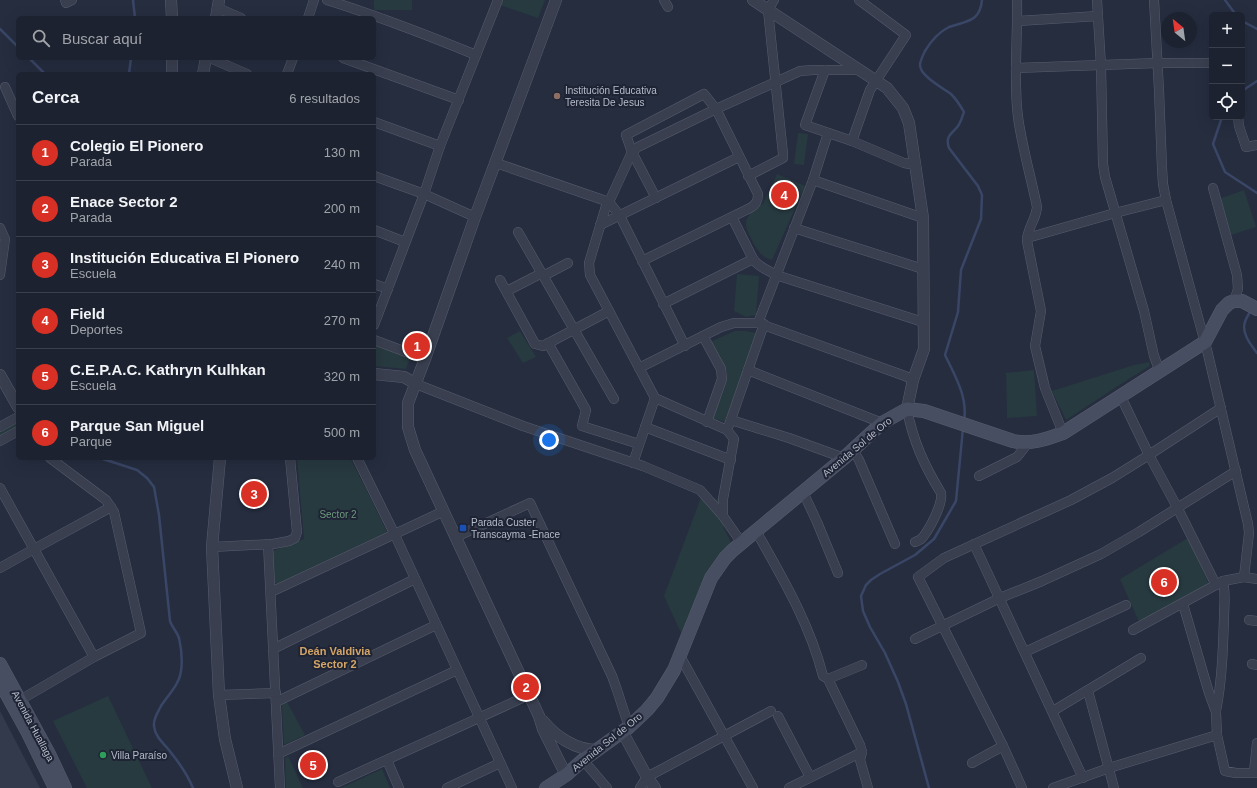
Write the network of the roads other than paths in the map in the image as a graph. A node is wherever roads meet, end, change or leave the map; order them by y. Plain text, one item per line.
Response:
1 (65, 0) edge
2 (72, 0) edge
3 (170, 0) edge
4 (314, 0) edge
5 (327, 0) edge
6 (498, 0) edge
7 (556, 0) edge
8 (753, 0) edge
9 (774, 0) edge
10 (1017, 0) edge
11 (1097, 0) edge
12 (1154, 0) edge
13 (864, 2) edge
14 (218, 9) edge
15 (768, 10) junction
16 (172, 16) edge
17 (236, 16) edge
18 (309, 16) edge
19 (1098, 16) junction
20 (1018, 20) junction
21 (476, 55) junction
22 (172, 60) edge
23 (206, 60) edge
24 (215, 60) edge
25 (292, 60) edge
26 (349, 60) edge
27 (1158, 63) junction
28 (1209, 63) edge
29 (1101, 66) junction
30 (1016, 68) junction
31 (825, 70) junction
32 (859, 70) junction
33 (172, 72) edge
34 (203, 72) edge
35 (242, 72) edge
36 (288, 72) edge
37 (876, 81) junction
38 (776, 82) junction
39 (2, 84) edge
40 (16, 99) edge
41 (459, 100) junction
42 (716, 109) junction
43 (16, 112) edge
44 (1238, 120) edge
45 (376, 123) edge
46 (828, 133) junction
47 (852, 141) junction
48 (1257, 145) edge
49 (440, 146) junction
50 (632, 152) junction
51 (738, 157) junction
52 (496, 163) junction
53 (916, 165) junction
54 (748, 176) junction
55 (376, 177) edge
56 (813, 180) junction
57 (1212, 188) dead end
58 (424, 194) junction
59 (656, 198) junction
60 (1166, 200) junction
61 (609, 202) junction
62 (1115, 213) junction
63 (620, 216) junction
64 (475, 217) junction
65 (732, 217) junction
66 (923, 218) junction
67 (600, 225) junction
68 (0, 228) edge
69 (794, 228) junction
70 (376, 231) edge
71 (518, 232) dead end
72 (1027, 238) junction
73 (405, 242) junction
74 (753, 259) junction
75 (642, 261) junction
76 (568, 263) dead end
77 (923, 269) junction
78 (543, 273) junction
79 (0, 275) edge
80 (776, 275) junction
81 (500, 280) dead end
82 (376, 285) edge
83 (388, 289) junction
84 (507, 291) junction
85 (1238, 301) junction
86 (663, 304) junction
87 (1257, 309) edge
88 (609, 311) junction
89 (376, 320) edge
90 (923, 322) junction
91 (761, 324) junction
92 (574, 330) junction
93 (703, 336) junction
94 (376, 341) edge
95 (1205, 342) junction
96 (548, 343) junction
97 (685, 346) junction
98 (425, 359) junction
99 (639, 368) junction
100 (748, 370) junction
101 (1160, 372) junction
102 (376, 374) edge
103 (0, 375) edge
104 (913, 380) junction
105 (416, 384) junction
106 (1121, 397) junction
107 (655, 398) junction
108 (614, 400) dead end
109 (16, 403) edge
110 (1221, 408) junction
111 (907, 409) junction
112 (16, 418) edge
113 (731, 420) junction
114 (707, 422) junction
115 (882, 423) junction
116 (0, 427) edge
117 (644, 428) junction
118 (727, 430) junction
119 (16, 432) edge
120 (1063, 433) junction
121 (0, 441) edge
122 (1028, 443) junction
123 (639, 444) junction
124 (848, 454) junction
125 (1149, 455) junction
126 (53, 460) edge
127 (220, 460) edge
128 (290, 460) edge
129 (358, 460) edge
130 (731, 460) junction
131 (633, 463) junction
132 (1236, 471) junction
133 (979, 476) dead end
134 (0, 488) edge
135 (803, 492) junction
136 (1177, 507) junction
137 (111, 508) junction
138 (444, 511) junction
139 (723, 516) junction
140 (756, 531) junction
141 (394, 533) junction
142 (1253, 533) edge
143 (456, 537) junction
144 (742, 542) junction
145 (915, 542) dead end
146 (268, 544) junction
147 (895, 544) dead end
148 (974, 544) junction
149 (212, 547) junction
150 (34, 549) junction
151 (0, 568) edge
152 (838, 573) dead end
153 (1244, 577) junction
154 (415, 579) junction
155 (1257, 579) edge
156 (1220, 583) junction
157 (271, 592) junction
158 (1000, 598) junction
159 (1183, 604) junction
160 (1126, 605) dead end
161 (436, 625) junction
162 (942, 626) junction
163 (1133, 630) dead end
164 (915, 639) dead end
165 (273, 648) junction
166 (1025, 652) junction
167 (680, 656) junction
168 (94, 657) junction
169 (1141, 658) dead end
170 (0, 664) edge
171 (862, 665) dead end
172 (457, 670) junction
173 (828, 679) junction
174 (0, 682) edge
175 (1088, 691) junction
176 (276, 693) junction
177 (219, 695) junction
178 (529, 695) junction
179 (16, 702) junction
180 (276, 702) junction
181 (1053, 711) junction
182 (1216, 712) junction
183 (539, 716) junction
184 (479, 717) junction
185 (626, 729) junction
186 (724, 735) junction
187 (1217, 735) junction
188 (1257, 743) edge
189 (1004, 746) junction
190 (597, 750) junction
191 (862, 752) junction
192 (278, 754) junction
193 (387, 760) junction
194 (584, 760) junction
195 (500, 763) junction
196 (972, 763) dead end
197 (1109, 768) junction
198 (1255, 773) edge
199 (566, 775) junction
200 (647, 777) junction
201 (810, 777) junction
202 (1083, 778) junction
203 (338, 782) dead end
204 (55, 788) edge
205 (65, 788) edge
206 (237, 788) edge
207 (280, 788) edge
208 (399, 788) edge
209 (448, 788) edge
210 (512, 788) edge
211 (546, 788) edge
212 (607, 788) edge
213 (640, 788) edge
214 (655, 788) edge
215 (753, 788) edge
216 (789, 788) edge
217 (868, 788) edge
218 (1022, 788) edge
219 (1053, 788) edge
220 (1114, 788) edge

1 - 2 street
3 - 16 street
4 - 18 street
5 - 21 street
6 - 21 street
7 - 52 street
8 - 15 street
9 - 15 street
10 - 20 street
11 - 19 street
12 - 27 street
13 - 37 street
14 - 17 street
15 - 32 street
15 - 38 street
19 - 20 street
19 - 29 street
20 - 30 street
21 - 41 street
22 - 33 street
23 - 34 street
24 - 35 street
25 - 36 street
26 - 41 street
27 - 28 street
27 - 29 street
27 - 60 street
29 - 30 street
29 - 62 street
30 - 72 street
31 - 32 street
31 - 38 street
31 - 46 street
32 - 37 street
37 - 47 street
37 - 53 street
38 - 42 street
38 - 54 street
39 - 40 street
39 - 43 street
41 - 49 street
42 - 50 street
42 - 50 street
42 - 51 street
44 - 48 street
45 - 49 street
46 - 47 street
46 - 56 street
47 - 53 street
49 - 58 street
50 - 59 street
50 - 61 street
51 - 54 street
51 - 59 street
52 - 61 street
52 - 64 street
53 - 66 street
54 - 65 street
55 - 58 street
56 - 66 street
56 - 69 street
57 - 85 street
58 - 64 street
58 - 73 street
59 - 63 street
60 - 62 street
60 - 95 street
61 - 63 street
61 - 67 street
62 - 72 street
62 - 101 street
63 - 67 street
63 - 75 street
64 - 98 street
65 - 74 street
65 - 75 street
66 - 77 street
67 - 88 street
68 - 79 street
69 - 77 street
69 - 80 street
70 - 73 street
71 - 78 street
72 - 120 street
73 - 83 street
74 - 80 street
74 - 86 street
75 - 86 street
76 - 78 street
77 - 90 street
78 - 84 street
78 - 92 street
80 - 90 street
80 - 91 street
81 - 84 street
82 - 83 street
83 - 89 street
84 - 96 street
85 - 87 main road
85 - 95 main road
86 - 97 street
88 - 92 street
88 - 99 street
90 - 104 street
91 - 93 street
91 - 100 street
91 - 104 street
92 - 96 street
92 - 108 street
93 - 97 street
93 - 114 street
94 - 98 street
95 - 101 main road
95 - 110 street
96 - 123 street
97 - 99 street
98 - 105 street
99 - 107 street
100 - 113 street
100 - 115 street
101 - 106 main road
102 - 105 street
103 - 109 street
104 - 111 street
105 - 131 street
105 - 138 street
106 - 120 main road
106 - 125 street
107 - 114 street
107 - 117 street
110 - 125 street
110 - 132 street
111 - 115 main road, Avenida Sol de Oro
111 - 122 main road
111 - 145 street
112 - 116 street
113 - 118 street
113 - 124 street
114 - 118 street
115 - 124 main road, Avenida Sol de Oro
117 - 123 street
117 - 130 street
118 - 130 street
119 - 121 street
120 - 122 main road
122 - 133 street
123 - 131 street
124 - 135 main road, Avenida Sol de Oro
124 - 147 street
125 - 136 street
125 - 148 street
126 - 137 street
127 - 149 street
128 - 146 street
129 - 141 street
130 - 139 street
131 - 139 street
132 - 136 street
132 - 142 street
134 - 150 street
135 - 140 main road, Avenida Sol de Oro
135 - 152 street
136 - 156 street
136 - 158 street
137 - 150 street
137 - 168 street
138 - 141 street
138 - 143 street
139 - 144 street
140 - 144 main road, Avenida Sol de Oro
140 - 173 street
141 - 154 street
141 - 157 street
142 - 153 street
143 - 178 street
143 - 185 street
144 - 167 main road, Avenida Sol de Oro
146 - 149 street
146 - 157 street
148 - 158 street
148 - 162 street
149 - 177 street
150 - 151 street
150 - 168 street
153 - 155 street
153 - 156 street
154 - 161 street
154 - 165 street
156 - 159 street
156 - 182 street
157 - 165 street
158 - 162 street
158 - 166 street
159 - 163 street
159 - 182 street
160 - 166 street
161 - 172 street
161 - 180 street
162 - 164 street
162 - 189 street
165 - 176 street
166 - 181 street
167 - 185 main road, Avenida Sol de Oro
167 - 186 street
168 - 179 street
169 - 175 street
170 - 179 main road, Avenida Huallaga
171 - 173 street
172 - 184 street
172 - 192 street
173 - 191 street
174 - 179 main road, Avenida Huallaga
175 - 181 street
175 - 197 street
176 - 177 street
176 - 180 street
177 - 206 street
178 - 183 street
178 - 184 street
179 - 204 main road, Avenida Huallaga
179 - 205 main road, Avenida Huallaga
180 - 192 street
181 - 202 street
182 - 187 street
183 - 190 street
183 - 199 street
184 - 193 street
184 - 195 street
185 - 190 main road, Avenida Sol de Oro
185 - 200 street
186 - 200 street
186 - 201 street
186 - 215 street
187 - 197 street
187 - 198 street
188 - 198 street
189 - 196 street
189 - 218 street
190 - 194 main road, Avenida Sol de Oro
191 - 201 street
191 - 217 street
192 - 207 street
193 - 203 street
193 - 208 street
194 - 199 main road, Avenida Sol de Oro
194 - 212 street
195 - 209 street
195 - 210 street
197 - 202 street
197 - 220 street
199 - 211 main road, Avenida Sol de Oro
200 - 213 street
200 - 214 street
201 - 216 street
202 - 219 street

